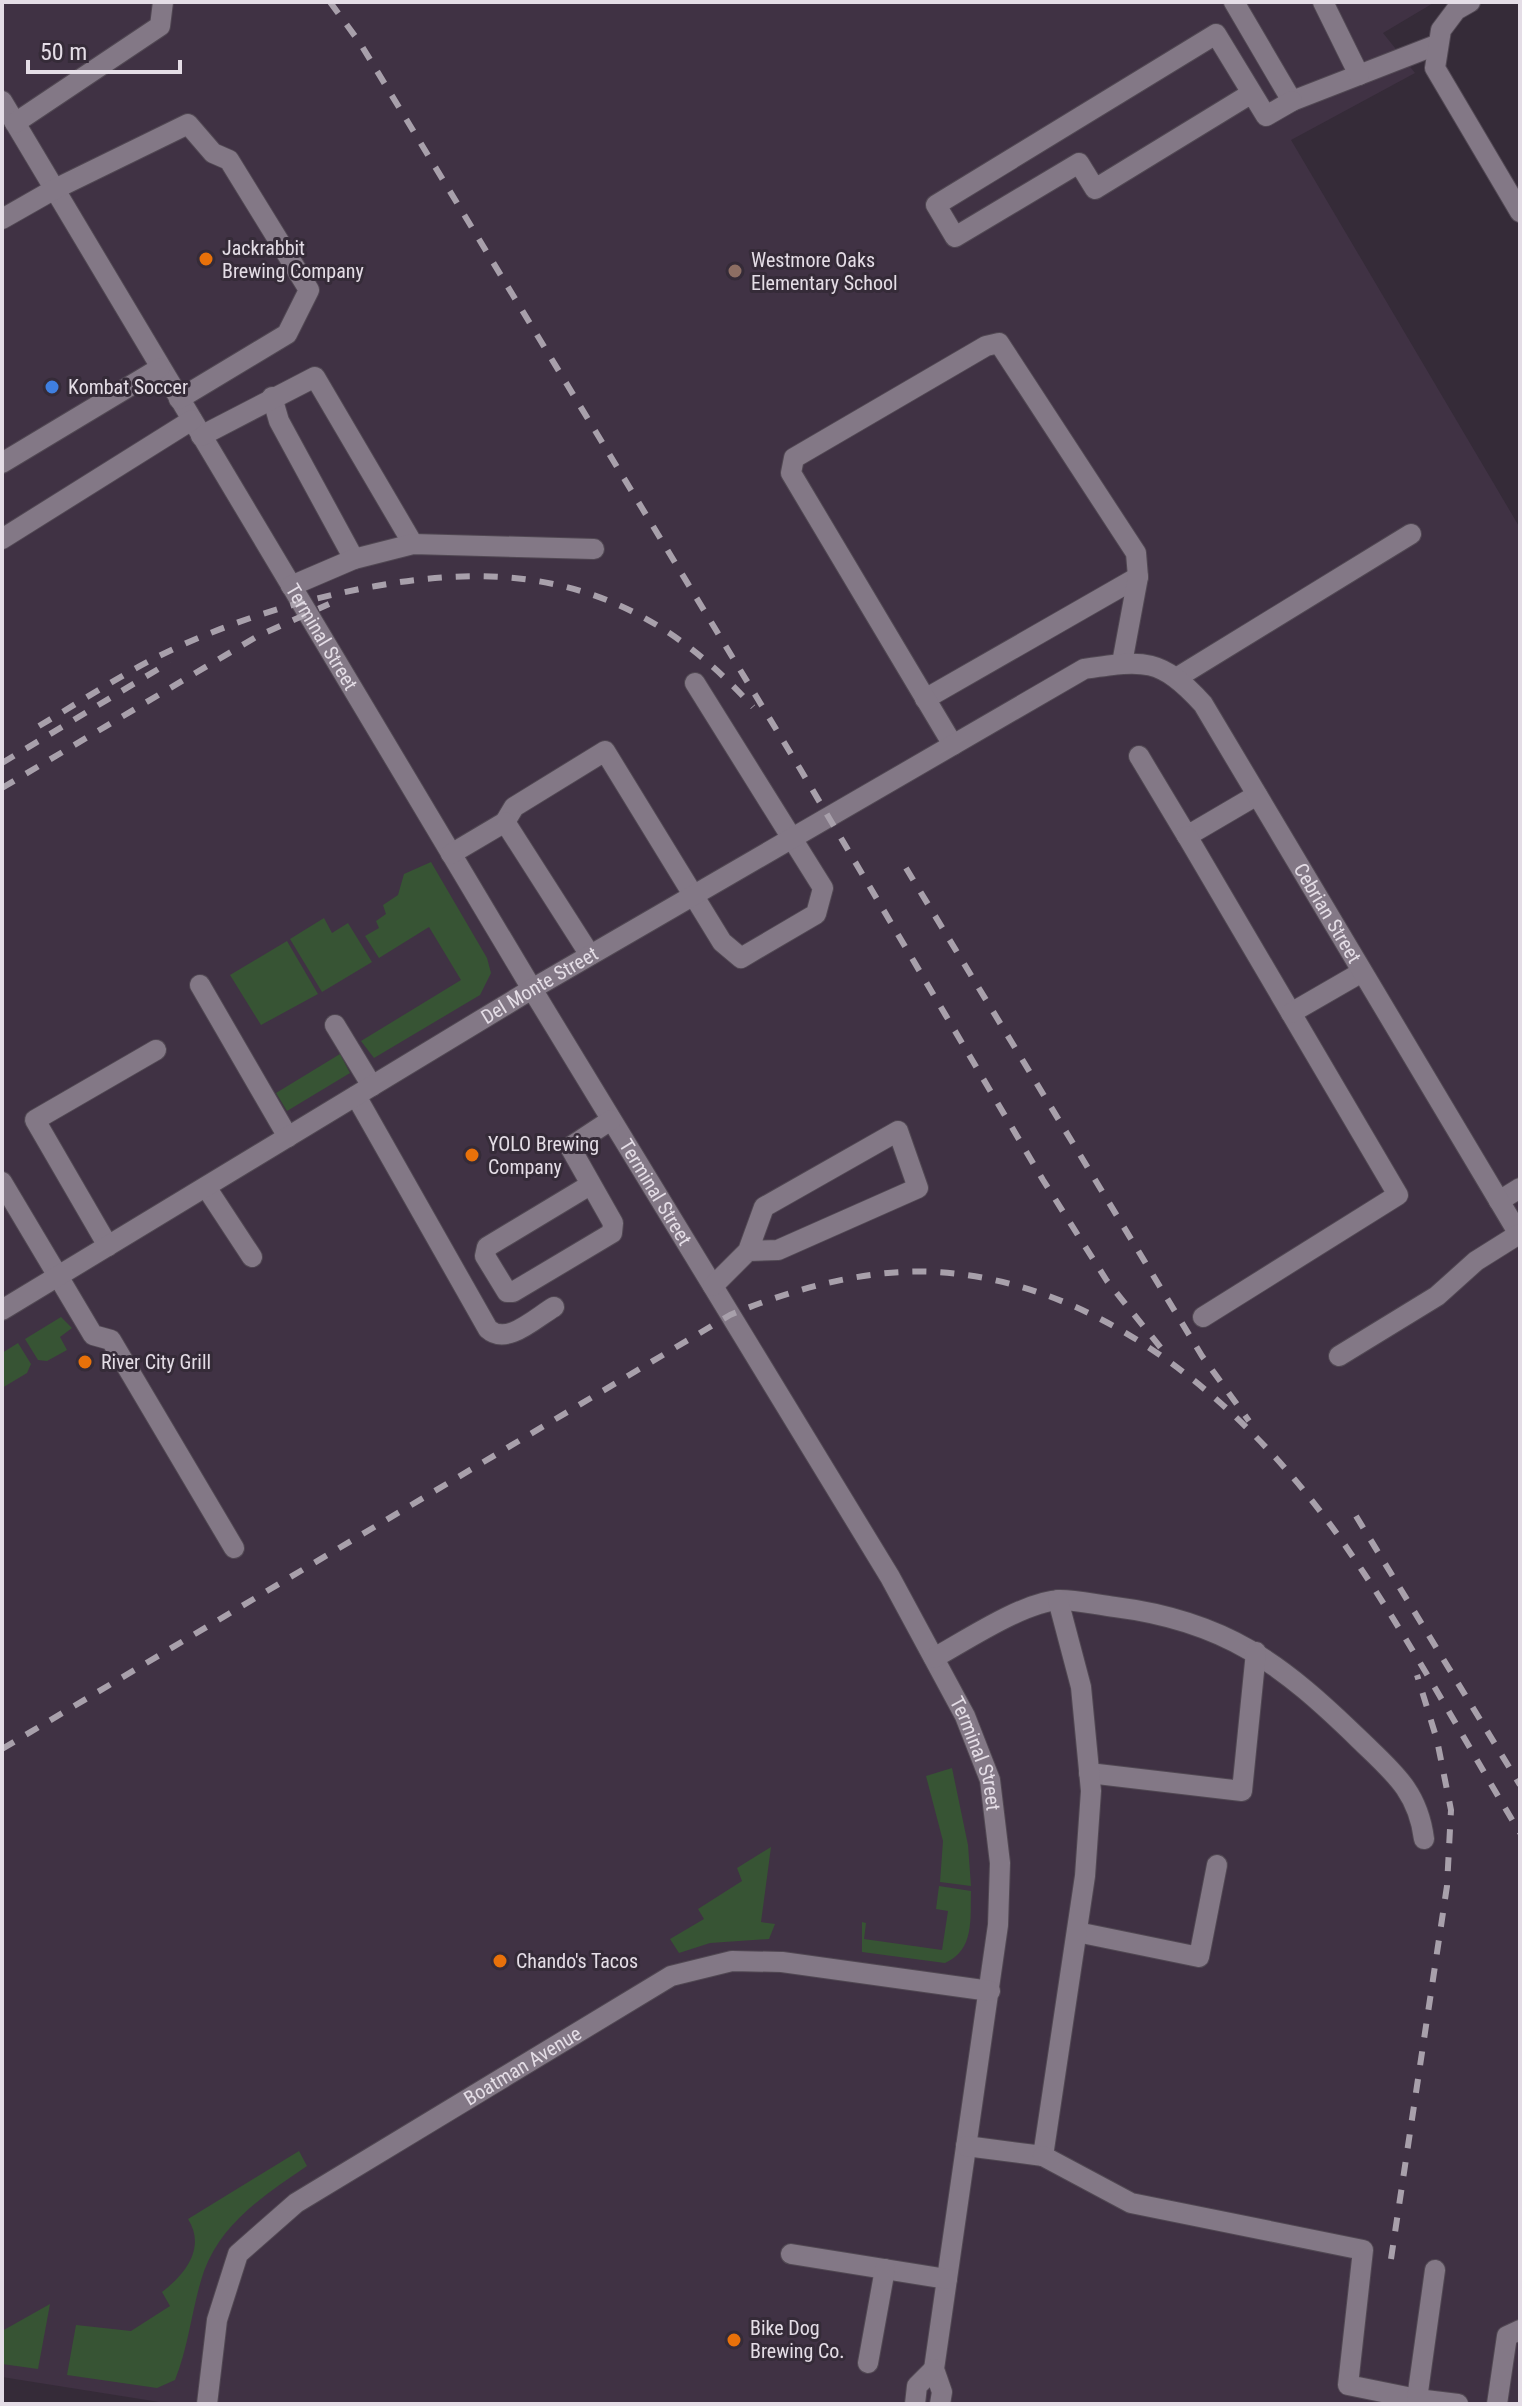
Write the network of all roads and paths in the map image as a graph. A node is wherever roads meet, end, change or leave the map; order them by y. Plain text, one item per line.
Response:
1 (163, 2) edge
2 (1234, 2) edge
3 (1323, 2) edge
4 (1470, 2) edge
5 (1436, 45) junction
6 (1359, 75) junction
7 (1252, 93) junction
8 (2, 101) edge
9 (1292, 101) junction
10 (15, 123) junction
11 (53, 190) junction
12 (1520, 212) edge
13 (2, 219) edge
14 (160, 368) junction
15 (272, 397) junction
16 (179, 399) junction
17 (196, 428) junction
18 (2, 463) edge
19 (1411, 534) dead end
20 (2, 539) edge
21 (413, 544) junction
22 (594, 549) dead end
23 (354, 559) junction
24 (1138, 577) junction
25 (291, 586) junction
26 (1122, 663) junction
27 (1084, 669) joint
28 (1178, 677) junction
29 (695, 683) dead end
30 (925, 699) junction
31 (953, 745) junction
32 (1139, 756) dead end
33 (1257, 795) junction
34 (505, 822) junction
35 (1187, 836) junction
36 (793, 838) junction
37 (451, 854) junction
38 (694, 895) junction
39 (590, 955) junction
40 (1362, 972) junction
41 (200, 985) dead end
42 (532, 989) junction
43 (1291, 1013) junction
44 (335, 1025) dead end
45 (156, 1050) dead end
46 (364, 1091) junction
47 (611, 1120) junction
48 (288, 1137) junction
49 (2, 1182) edge
50 (590, 1185) junction
51 (206, 1187) junction
52 (1520, 1188) edge
53 (1499, 1201) junction
54 (1519, 1235) edge
55 (108, 1246) junction
56 (748, 1251) junction
57 (252, 1257) dead end
58 (58, 1276) junction
59 (713, 1286) junction
60 (554, 1307) dead end
61 (2, 1310) edge
62 (1203, 1317) dead end
63 (1339, 1356) dead end
64 (234, 1548) dead end
65 (1058, 1600) junction
66 (1256, 1652) junction
67 (934, 1658) junction
68 (1089, 1773) junction
69 (1424, 1839) dead end
70 (1217, 1865) dead end
71 (1077, 1932) junction
72 (990, 1991) junction
73 (966, 2146) junction
74 (1043, 2156) junction
75 (791, 2254) dead end
76 (885, 2269) junction
77 (1435, 2270) dead end
78 (947, 2279) junction
79 (1520, 2330) edge
80 (868, 2363) dead end
81 (934, 2369) junction
82 (1417, 2399) junction
83 (207, 2404) edge
84 (915, 2404) edge
85 (940, 2404) edge
86 (1458, 2404) edge
87 (1497, 2404) edge

1 - 10 street
2 - 9 street
3 - 6 street
4 - 5 street
5 - 6 street
5 - 12 street
6 - 9 street
7 - 7 street
7 - 9 street
8 - 10 street, Terminal Street
10 - 11 street, Terminal Street
11 - 13 street
11 - 14 street, Terminal Street
11 - 16 street
14 - 16 street, Terminal Street
14 - 18 street
15 - 17 street
15 - 21 street
15 - 23 street
16 - 17 street, Terminal Street
17 - 20 street
17 - 25 street, Terminal Street
19 - 28 street
21 - 22 street
21 - 23 street
23 - 25 street
24 - 26 street
24 - 30 street
24 - 30 street
25 - 37 street, Terminal Street
26 - 27 street, Cebrian Street
26 - 28 street, Cebrian Street
27 - 31 street, Del Monte Street
28 - 33 street, Cebrian Street
29 - 36 street
30 - 31 street
31 - 36 street, Del Monte Street
32 - 35 street
33 - 35 street
33 - 40 street, Cebrian Street
34 - 37 street
34 - 38 street
34 - 39 street
35 - 43 street
36 - 38 street, Del Monte Street
36 - 38 street
37 - 42 street, Terminal Street
38 - 39 street, Del Monte Street
39 - 42 street, Del Monte Street
40 - 43 street
40 - 53 street, Cebrian Street
41 - 48 street
42 - 46 street, Del Monte Street
42 - 47 street, Terminal Street
43 - 62 street
44 - 46 street
45 - 55 street
46 - 48 street, Del Monte Street
46 - 60 street
47 - 50 street
47 - 59 street, Terminal Street
48 - 51 street, Del Monte Street
49 - 58 street
50 - 50 street
51 - 55 street, Del Monte Street
51 - 57 street
52 - 53 street
53 - 54 street, Cebrian Street
54 - 63 street
55 - 58 street, Del Monte Street
56 - 56 street
56 - 59 street
58 - 61 street, Del Monte Street
58 - 64 street
59 - 67 street, Terminal Street
65 - 66 street
65 - 67 street
65 - 68 street
66 - 68 street
66 - 69 street
67 - 72 street, Terminal Street
68 - 71 street
70 - 71 street
71 - 74 street
72 - 73 street, Terminal Street
72 - 83 street, Boatman Avenue
73 - 74 street
73 - 78 street, Terminal Street
74 - 82 street
75 - 76 street
76 - 78 street
76 - 80 street
77 - 82 street
78 - 81 street, Terminal Street
79 - 87 street
81 - 84 street, Terminal Street
81 - 85 street, Terminal Street
82 - 86 street

